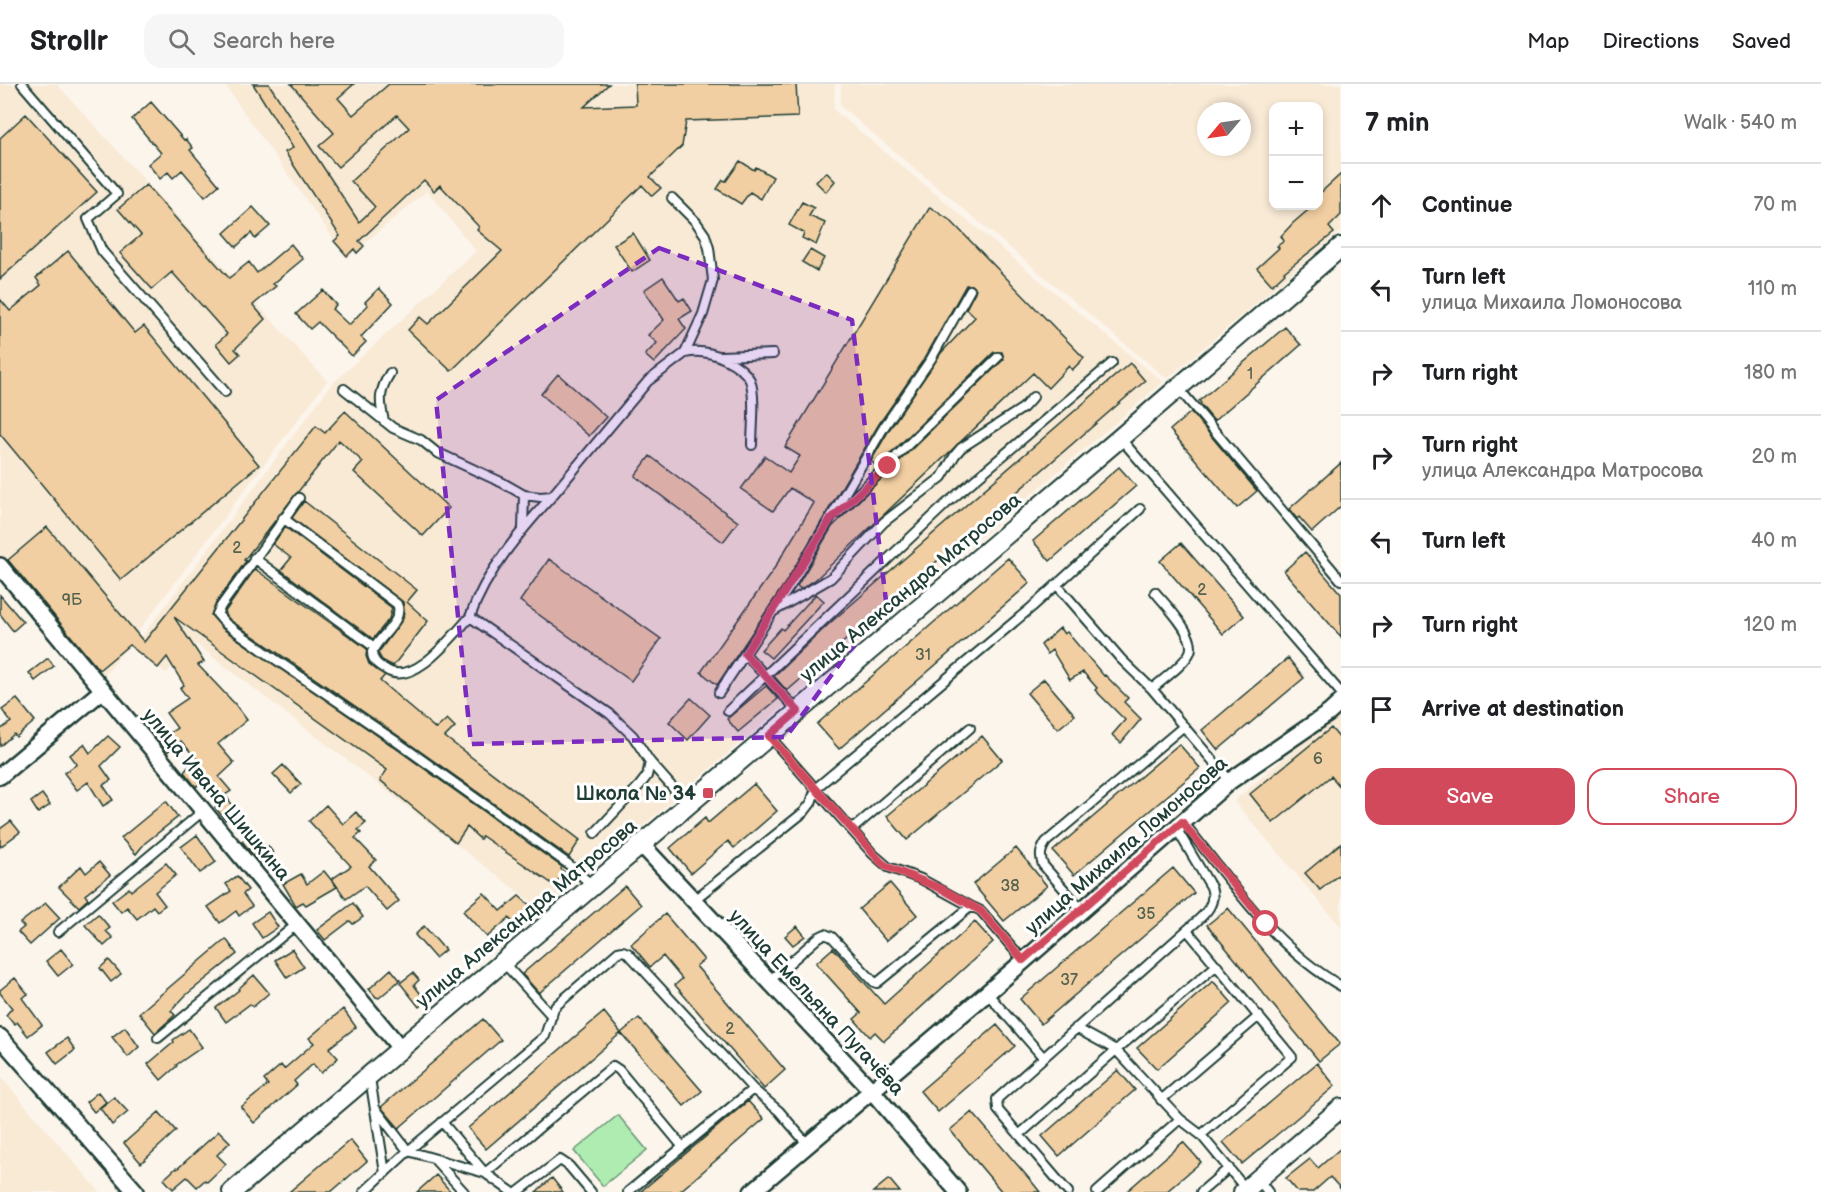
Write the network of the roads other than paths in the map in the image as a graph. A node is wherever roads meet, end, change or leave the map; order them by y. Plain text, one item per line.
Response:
1 (22, 84) edge
2 (672, 198) dead end
3 (1341, 247) edge
4 (970, 290) dead end
5 (685, 353) junction
6 (773, 354) dead end
7 (719, 356) junction
8 (998, 357) dead end
9 (1112, 363) dead end
10 (390, 373) dead end
11 (1178, 387) junction
12 (344, 389) dead end
13 (225, 392) dead end
14 (1033, 397) dead end
15 (384, 421) junction
16 (1120, 438) junction
17 (752, 445) dead end
18 (524, 495) junction
19 (552, 496) junction
20 (298, 498) dead end
21 (1140, 509) dead end
22 (284, 518) junction
23 (830, 520) junction
24 (523, 529) junction
25 (254, 558) junction
26 (1, 569) edge
27 (1341, 580) edge
28 (1057, 585) junction
29 (1155, 592) dead end
30 (773, 612) junction
31 (470, 617) junction
32 (374, 646) junction
33 (745, 654) junction
34 (765, 675) junction
35 (1152, 689) junction
36 (103, 690) junction
37 (719, 693) dead end
38 (1341, 693) edge
39 (1341, 702) edge
40 (728, 711) dead end
41 (798, 711) junction
42 (1184, 726) junction
43 (970, 728) dead end
44 (769, 736) junction
45 (650, 762) junction
46 (0, 776) edge
47 (1230, 781) junction
48 (816, 788) junction
49 (688, 805) junction
50 (203, 811) junction
51 (1179, 825) junction
52 (848, 826) junction
53 (595, 833) dead end
54 (641, 844) junction
55 (593, 886) junction
56 (694, 900) junction
57 (975, 908) junction
58 (1082, 910) junction
59 (297, 924) junction
60 (1187, 930) junction
61 (58, 932) dead end
62 (1023, 960) junction
63 (503, 962) junction
64 (1217, 965) junction
65 (769, 981) junction
66 (1341, 986) edge
67 (987, 993) junction
68 (552, 1016) junction
69 (1259, 1016) junction
70 (1076, 1028) junction
71 (0, 1036) edge
72 (158, 1038) dead end
73 (401, 1049) junction
74 (1116, 1050) junction
75 (1043, 1057) junction
76 (369, 1076) junction
77 (753, 1089) junction
78 (872, 1091) junction
79 (1161, 1100) junction
80 (375, 1108) junction
81 (1341, 1108) edge
82 (1180, 1119) junction
83 (442, 1122) junction
84 (1019, 1135) junction
85 (1201, 1135) junction
86 (808, 1145) junction
87 (682, 1146) junction
88 (408, 1151) junction
89 (433, 1158) junction
90 (1229, 1168) junction
91 (385, 1173) junction
92 (485, 1173) junction
93 (1254, 1188) edge
94 (136, 1192) edge
95 (232, 1192) edge
96 (364, 1192) edge
97 (464, 1192) edge
98 (512, 1192) edge
99 (518, 1192) edge
100 (591, 1192) edge
101 (628, 1192) edge
102 (752, 1192) edge
103 (958, 1192) edge
104 (1068, 1192) edge
105 (1098, 1192) edge
106 (1201, 1192) edge

1 - 13 lane
2 - 5 lane
3 - 11 street, улица Александра Матросова
4 - 23 lane
5 - 7 lane
5 - 19 lane
6 - 7 lane
7 - 17 lane
8 - 23 lane
9 - 34 lane
10 - 15 lane
11 - 16 street, улица Александра Матросова
11 - 27 lane
12 - 15 lane
14 - 30 lane
15 - 18 lane
16 - 38 lane
16 - 41 street, улица Александра Матросова
18 - 19 lane
18 - 24 lane
19 - 24 lane
20 - 22 lane
21 - 28 lane
22 - 25 lane
22 - 32 lane
23 - 30 lane
24 - 31 lane
25 - 32 lane
25 - 55 lane
26 - 36 street, улица Ивана Шишкина
28 - 35 lane
28 - 48 lane
29 - 35 lane
30 - 33 lane
31 - 32 lane
31 - 45 lane
33 - 34 lane
33 - 37 lane
34 - 40 lane
34 - 41 lane
35 - 42 lane
36 - 46 street
36 - 50 street, улица Ивана Шишкина
39 - 47 street, улица Михаила Ломоносова
41 - 44 street, улица Александра Матросова
42 - 47 lane
42 - 58 lane
43 - 52 lane
44 - 48 lane
44 - 49 street, улица Александра Матросова
45 - 49 lane
45 - 53 lane
47 - 51 street, улица Михаила Ломоносова
48 - 52 lane
48 - 56 lane
49 - 54 street, улица Александра Матросова
50 - 59 street, улица Ивана Шишкина
50 - 61 lane
51 - 58 street, улица Михаила Ломоносова
51 - 60 lane
51 - 66 lane
52 - 57 lane
54 - 55 street, улица Александра Матросова
54 - 56 street, улица Емельяна Пугачёва
55 - 63 street, улица Александра Матросова
56 - 65 street, улица Емельяна Пугачёва
57 - 62 lane
57 - 65 lane
58 - 62 street, улица Михаила Ломоносова
59 - 72 lane
59 - 73 street, улица Ивана Шишкина
60 - 64 lane
60 - 70 lane
62 - 67 street, улица Михаила Ломоносова
63 - 68 lane
63 - 73 street, улица Александра Матросова
64 - 69 lane
64 - 74 lane
65 - 78 street, улица Емельяна Пугачёва
67 - 75 lane
67 - 78 street, улица Михаила Ломоносова
68 - 77 lane
68 - 83 lane
69 - 79 lane
69 - 85 lane
70 - 74 lane
70 - 75 lane
71 - 94 street
73 - 76 street, улица Александра Матросова
74 - 79 lane
74 - 84 lane
75 - 84 lane
76 - 80 lane
76 - 95 street, улица Александра Матросова
77 - 86 lane
77 - 87 lane
78 - 86 street, улица Михаила Ломоносова
78 - 103 street, улица Емельяна Пугачёва
79 - 82 lane
80 - 88 lane
80 - 91 lane
81 - 93 street
82 - 85 lane
82 - 105 lane
83 - 88 lane
83 - 92 lane
84 - 104 lane
85 - 90 lane
86 - 102 street, улица Михаила Ломоносова
87 - 92 lane
87 - 101 lane
88 - 89 lane
88 - 91 lane
89 - 92 lane
89 - 97 lane
90 - 93 lane
90 - 106 lane
91 - 96 lane
92 - 98 lane
99 - 100 lane

